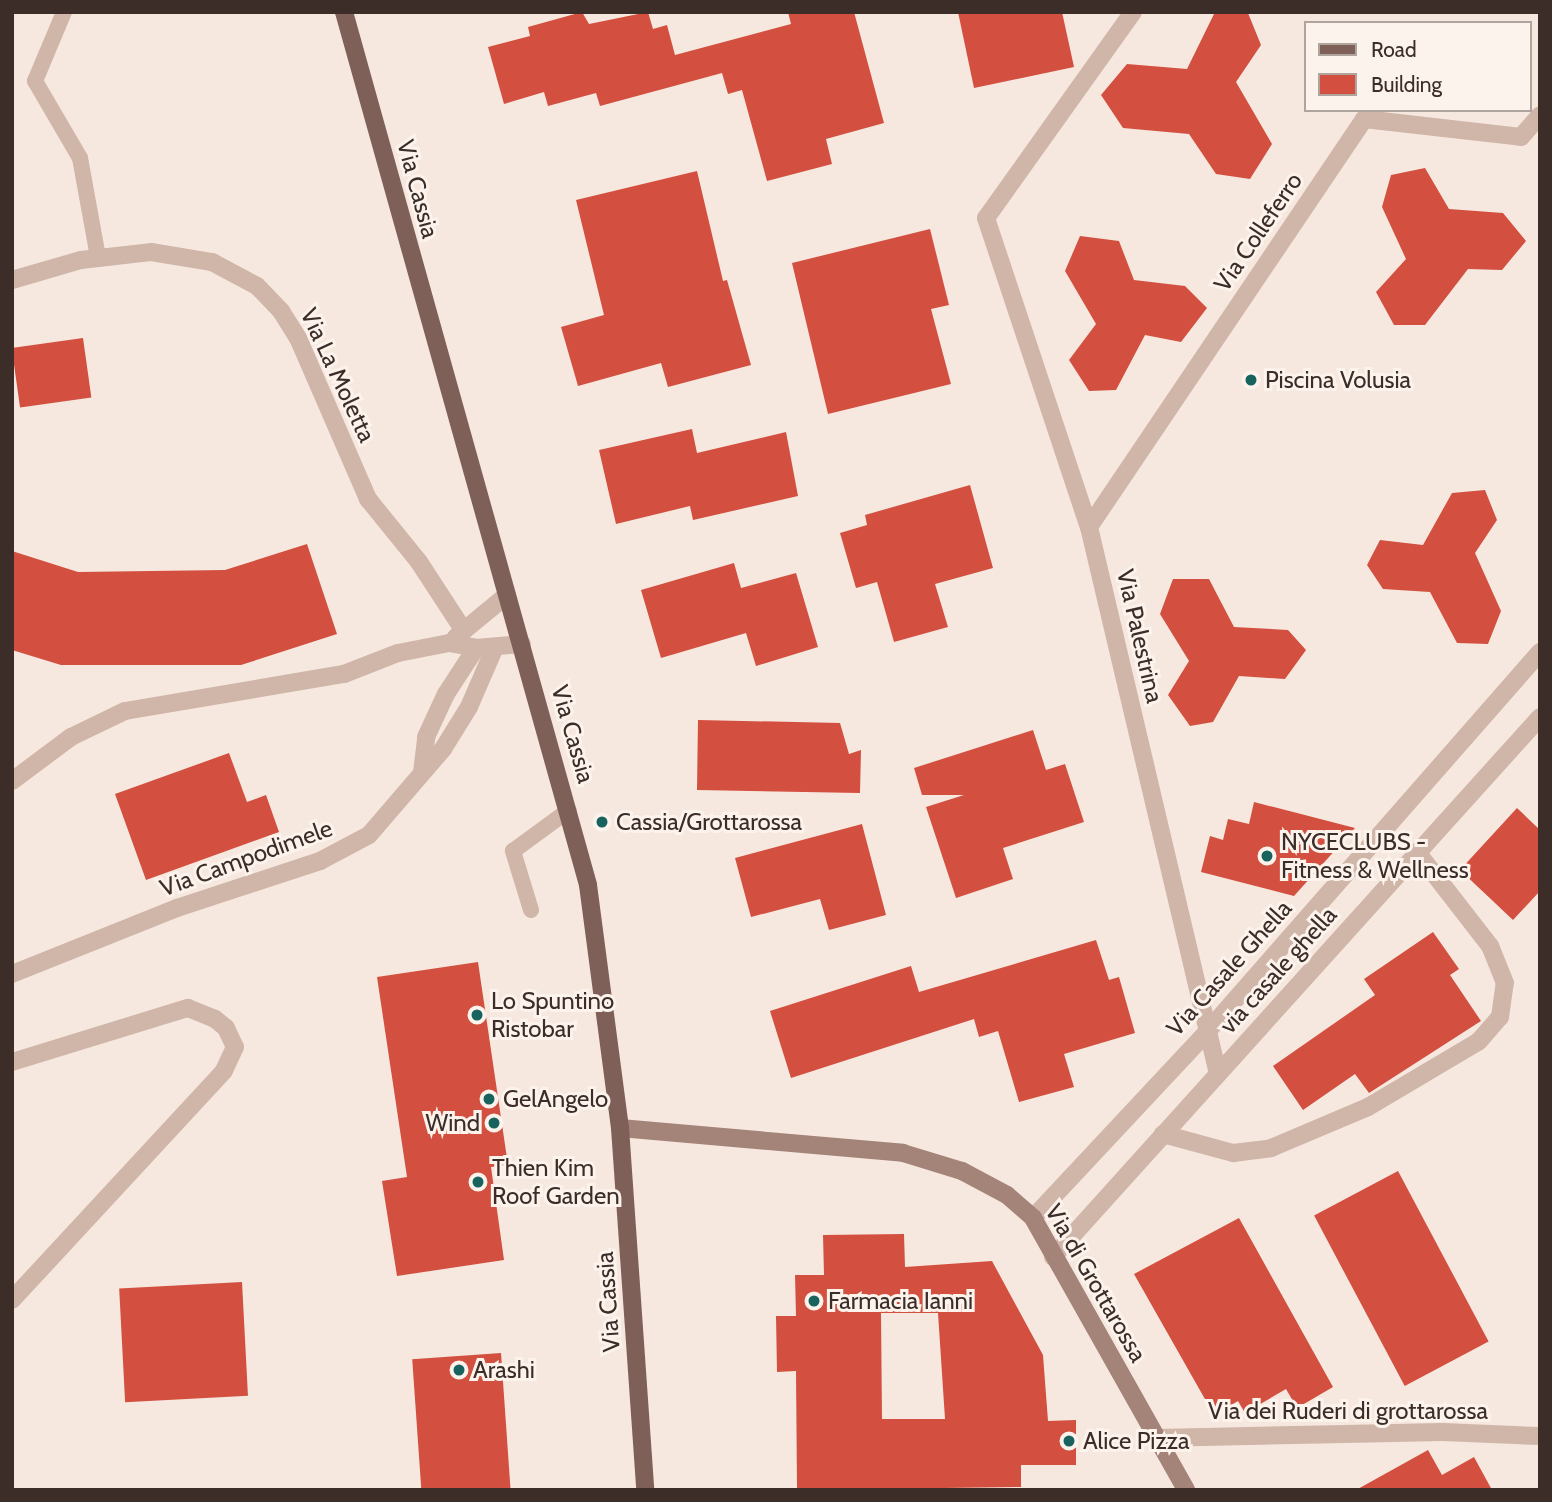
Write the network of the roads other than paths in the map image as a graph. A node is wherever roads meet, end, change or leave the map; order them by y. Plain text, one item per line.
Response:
1 (64, 12) edge
2 (344, 12) edge
3 (1133, 12) edge
4 (1540, 115) edge
5 (98, 257) junction
6 (12, 280) edge
7 (1089, 527) junction
8 (507, 595) junction
9 (464, 631) junction
10 (449, 643) junction
11 (522, 644) junction
12 (495, 647) junction
13 (476, 648) junction
14 (1540, 652) edge
15 (1540, 717) edge
16 (422, 772) junction
17 (12, 781) edge
18 (569, 810) junction
19 (1417, 852) junction
20 (531, 909) dead end
21 (12, 974) edge
22 (1206, 1033) junction
23 (12, 1062) edge
24 (1218, 1073) junction
25 (621, 1128) junction
26 (1163, 1134) junction
27 (1033, 1218) junction
28 (1053, 1257) junction
29 (12, 1300) edge
30 (1540, 1436) edge
31 (1156, 1437) junction
32 (645, 1490) edge
33 (1186, 1490) edge

1 - 5 lane
2 - 8 main road, Via Cassia
3 - 7 street, Via Palestrina
4 - 7 street, Via Colleferro
5 - 6 street, Via La Moletta
5 - 9 street, Via La Moletta
7 - 22 street, Via Palestrina
8 - 9 street
8 - 11 main road, Via Cassia
9 - 10 street
10 - 13 street
10 - 17 street
11 - 12 street
11 - 18 main road, Via Cassia
12 - 13 street
12 - 16 street, Via Campodimele
13 - 16 street
14 - 22 street, Via Casale Ghella
15 - 19 street, via casale ghella
16 - 21 street, Via Campodimele
18 - 20 lane
18 - 25 main road, Via Cassia
19 - 24 street, via casale ghella
19 - 26 street
22 - 24 street, Via Palestrina
22 - 27 street, Via Casale Ghella
23 - 29 street
24 - 26 street, via casale ghella
25 - 27 street, Via di Grottarossa
25 - 32 main road, Via Cassia
26 - 28 street, via casale ghella
27 - 28 street, Via di Grottarossa
28 - 31 street, Via di Grottarossa
30 - 31 street, Via dei Ruderi di grottarossa
31 - 33 street, Via di Grottarossa

